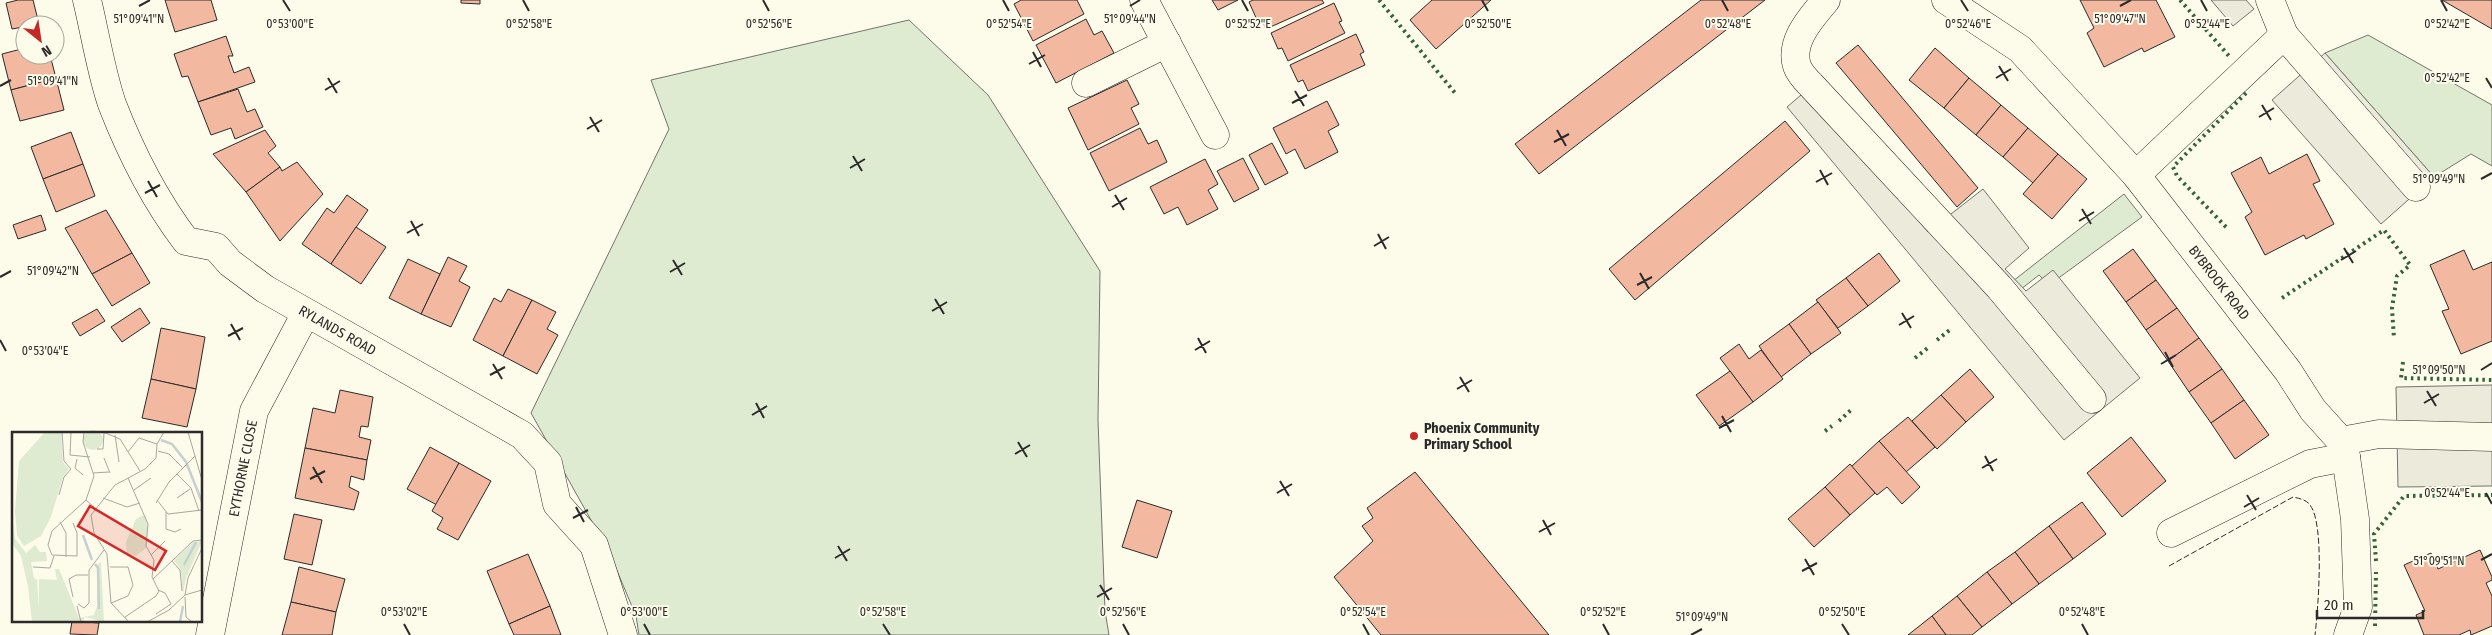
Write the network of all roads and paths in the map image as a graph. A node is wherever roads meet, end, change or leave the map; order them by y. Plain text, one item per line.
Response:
1 (87, 0) edge
2 (1144, 0) edge
3 (1826, 0) edge
4 (1946, 0) edge
5 (2270, 0) edge
6 (2284, 34) junction
7 (1167, 43) junction
8 (1086, 83) dead end
9 (1215, 135) dead end
10 (2136, 175) junction
11 (2416, 187) dead end
12 (306, 313) junction
13 (2092, 399) dead end
14 (2492, 437) edge
15 (2343, 449) junction
16 (2171, 532) dead end
17 (210, 635) edge
18 (623, 635) edge
19 (2348, 635) edge

1 - 12 street, RYLANDS ROAD
2 - 7 street
3 - 13 street
4 - 10 street, BYBROOK ROAD
5 - 6 street
6 - 10 street
6 - 11 street
7 - 8 street
7 - 9 street
10 - 15 street, BYBROOK ROAD
12 - 17 street, EYTHORNE CLOSE
12 - 18 street, RYLANDS ROAD
14 - 15 street
15 - 16 street
15 - 19 street

